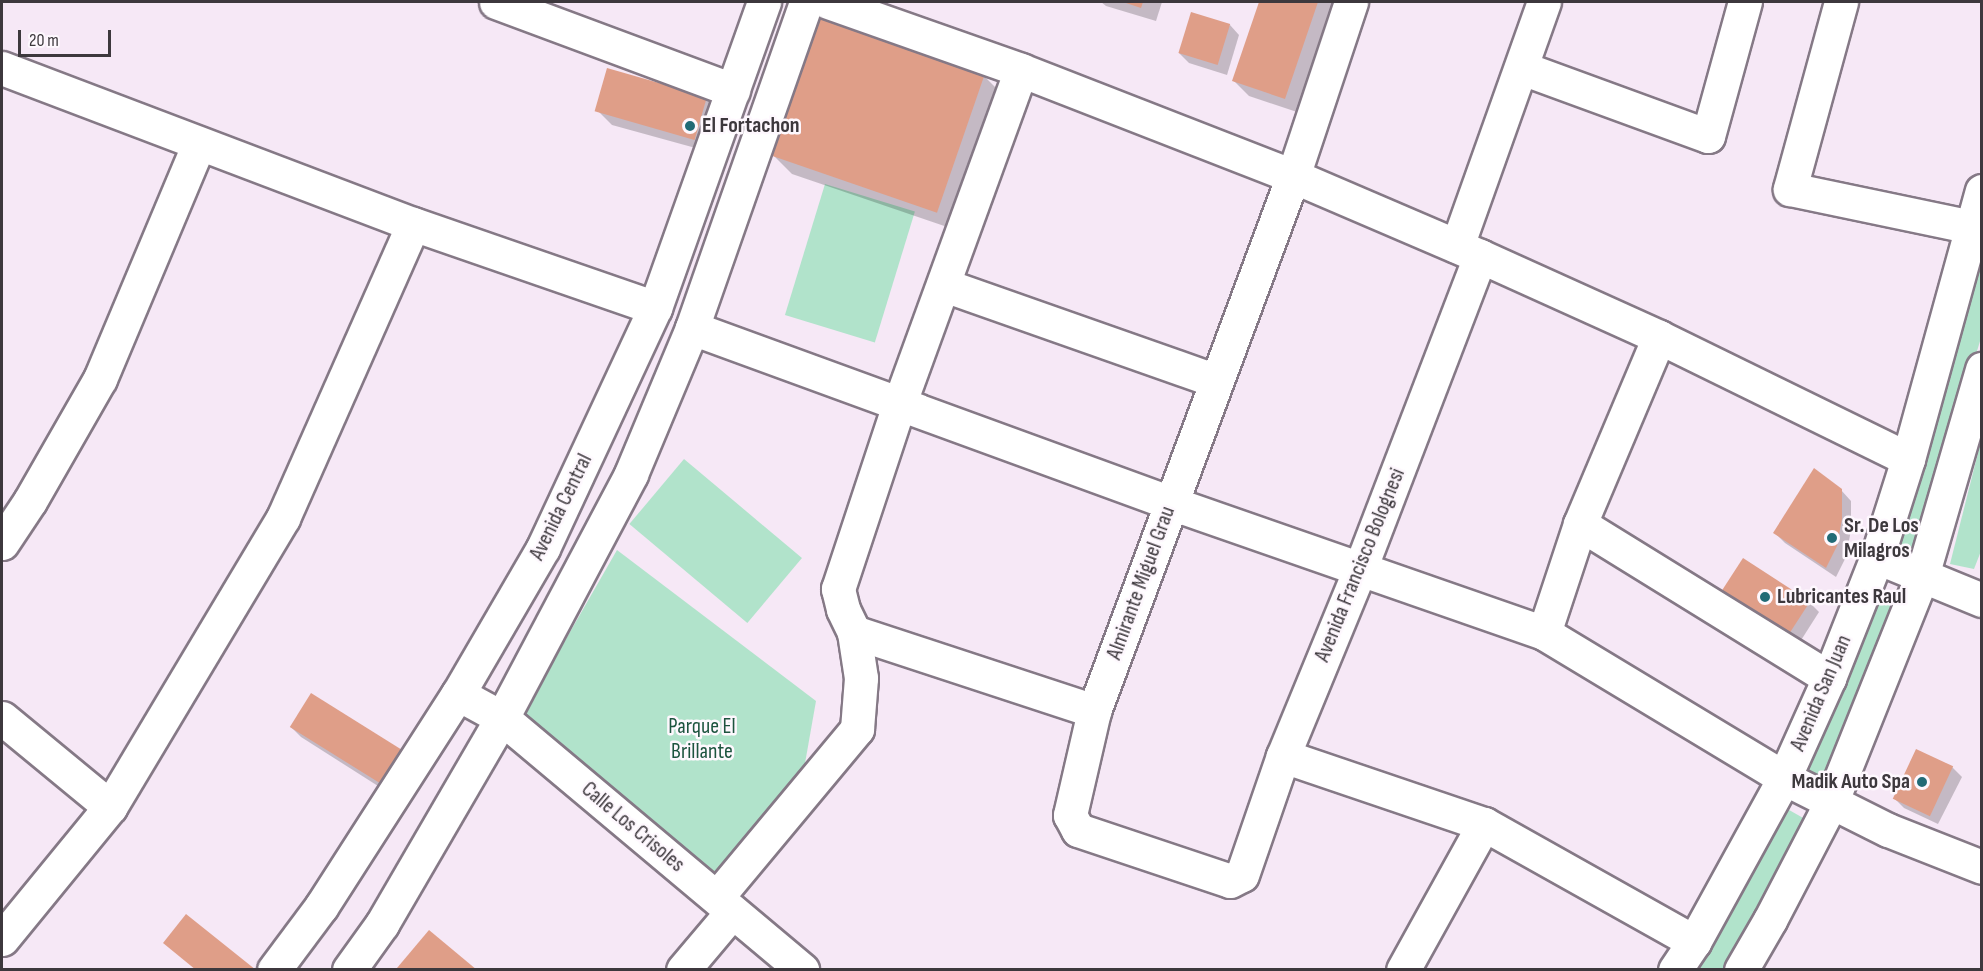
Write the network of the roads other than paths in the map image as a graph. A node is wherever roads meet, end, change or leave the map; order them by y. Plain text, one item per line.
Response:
1 (496, 2) edge
2 (764, 2) edge
3 (806, 2) edge
4 (828, 2) edge
5 (1351, 2) edge
6 (1544, 2) edge
7 (1745, 2) edge
8 (1841, 2) edge
9 (2, 68) edge
10 (1522, 68) junction
11 (1021, 70) junction
12 (733, 90) junction
13 (199, 144) junction
14 (1293, 176) junction
15 (1982, 191) edge
16 (413, 224) junction
17 (1972, 228) junction
18 (1469, 251) junction
19 (945, 285) junction
20 (655, 308) junction
21 (692, 328) junction
22 (1659, 337) junction
23 (1982, 369) edge
24 (1217, 381) junction
25 (900, 402) junction
26 (1908, 459) junction
27 (1171, 503) junction
28 (1580, 524) junction
29 (2, 543) edge
30 (1876, 557) junction
31 (1360, 569) junction
32 (1922, 576) junction
33 (1982, 600) edge
34 (854, 632) junction
35 (1544, 633) junction
36 (1829, 678) junction
37 (458, 694) junction
38 (1094, 711) junction
39 (2, 718) edge
40 (502, 718) junction
41 (1283, 756) junction
42 (1784, 778) junction
43 (1831, 803) junction
44 (110, 807) junction
45 (1484, 824) junction
46 (1982, 867) edge
47 (1242, 875) joint
48 (724, 904) junction
49 (2, 939) edge
50 (1694, 942) junction
51 (274, 969) edge
52 (349, 969) edge
53 (683, 969) edge
54 (802, 969) edge
55 (1403, 969) edge
56 (1675, 969) edge
57 (1741, 969) edge

1 - 12 street
2 - 12 street, Avenida Central
3 - 21 street, Avenida Central
4 - 11 street
5 - 14 street, Almirante Miguel Grau
6 - 10 street, Avenida Francisco Bolognesi
7 - 10 street
8 - 17 street
9 - 13 street
10 - 18 street, Avenida Francisco Bolognesi
11 - 14 street
11 - 19 street
12 - 20 street, Avenida Central
13 - 16 street
13 - 29 street
14 - 18 street
14 - 24 street, Almirante Miguel Grau
15 - 17 street, Avenida San Juan
16 - 20 street
16 - 44 street
17 - 26 street, Avenida San Juan
18 - 22 street
18 - 31 street, Avenida Francisco Bolognesi
19 - 24 street
19 - 25 street
20 - 37 street, Avenida Central
21 - 25 street
21 - 40 street, Avenida Central
22 - 26 street
22 - 28 street
23 - 32 street
24 - 27 street, Almirante Miguel Grau
25 - 27 street
25 - 34 street
26 - 30 street, Avenida San Juan
27 - 31 street
27 - 38 street, Almirante Miguel Grau
28 - 35 street
28 - 36 street
30 - 32 street
30 - 36 street, Avenida San Juan
31 - 35 street
31 - 41 street, Avenida Francisco Bolognesi
32 - 33 street
32 - 43 street
34 - 38 street
34 - 48 street
35 - 42 street
36 - 42 street, Avenida San Juan
37 - 40 street, Calle Los Crisoles
37 - 51 street, Avenida Central
38 - 47 street, Almirante Miguel Grau
39 - 44 street
40 - 48 street, Calle Los Crisoles
40 - 52 street, Avenida Central
41 - 45 street
41 - 47 street, Avenida Francisco Bolognesi
42 - 43 street
42 - 50 street, Avenida San Juan
43 - 46 street
43 - 57 street
44 - 49 street
45 - 50 street
45 - 55 street
48 - 53 street
48 - 54 street, Calle Los Crisoles
50 - 56 street, Avenida San Juan

